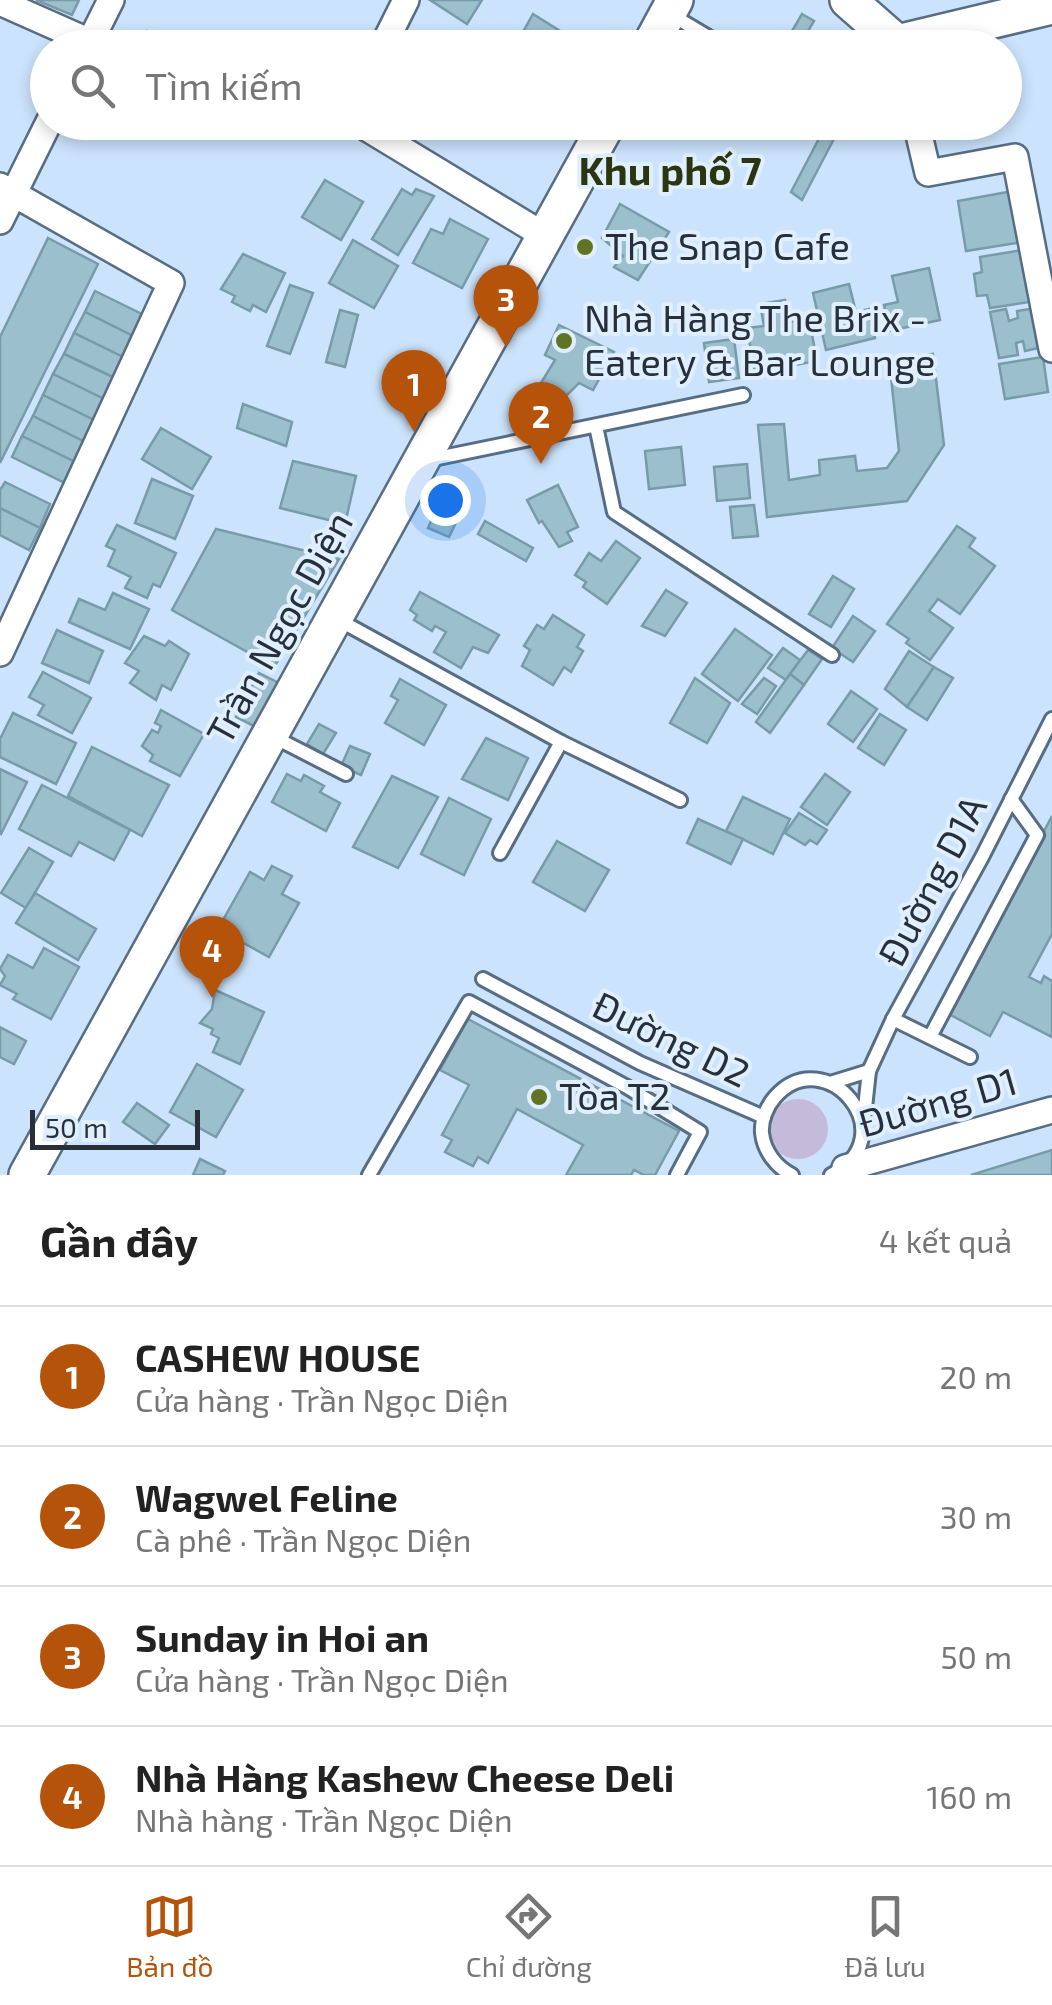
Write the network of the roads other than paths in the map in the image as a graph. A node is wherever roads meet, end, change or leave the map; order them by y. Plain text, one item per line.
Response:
1 (111, 0) edge
2 (406, 0) edge
3 (848, 0) edge
4 (0, 2) edge
5 (672, 6) edge
6 (1052, 6) edge
7 (57, 30) edge
8 (96, 30) edge
9 (391, 30) edge
10 (659, 30) edge
11 (703, 30) edge
12 (881, 30) edge
13 (957, 30) edge
14 (38, 140) edge
15 (386, 140) edge
16 (598, 140) edge
17 (920, 140) edge
18 (7, 190) edge
19 (0, 220) edge
20 (545, 236) junction
21 (1052, 349) edge
22 (743, 395) dead end
23 (596, 426) junction
24 (421, 462) junction
25 (334, 618) junction
26 (0, 653) edge
27 (832, 654) dead end
28 (1052, 720) edge
29 (270, 735) junction
30 (562, 742) junction
31 (346, 774) dead end
32 (1011, 799) junction
33 (680, 800) dead end
34 (500, 853) dead end
35 (482, 980) dead end
36 (553, 1016) junction
37 (893, 1019) junction
38 (930, 1037) junction
39 (540, 1041) junction
40 (970, 1056) dead end
41 (640, 1062) junction
42 (868, 1071) junction
43 (830, 1083) junction
44 (627, 1087) junction
45 (1052, 1110) edge
46 (764, 1118) junction
47 (863, 1125) junction
48 (838, 1172) edge
49 (27, 1175) edge
50 (369, 1175) edge
51 (677, 1175) edge
52 (792, 1175) edge

1 - 8 street
2 - 9 street
3 - 12 street
4 - 7 street
5 - 10 street
5 - 11 lane
6 - 13 street
14 - 18 street
15 - 20 street
16 - 20 street, Trần Ngọc Diện
17 - 21 street
18 - 19 street
18 - 26 street
20 - 24 street, Trần Ngọc Diện
22 - 23 lane
23 - 24 lane
23 - 27 lane
24 - 25 street, Trần Ngọc Diện
25 - 29 street, Trần Ngọc Diện
25 - 30 lane
28 - 32 lane, Đường D1A
29 - 31 lane
29 - 49 street, Trần Ngọc Diện
30 - 33 lane
30 - 34 lane
32 - 37 lane, Đường D1A
32 - 38 lane
35 - 36 lane, Đường D2
36 - 39 lane, Đường D2
36 - 41 lane, Đường D2
37 - 38 lane
37 - 42 lane, Đường D1A
38 - 40 lane
39 - 44 lane
39 - 50 lane, Đường D2
41 - 44 lane
41 - 46 lane, Đường D2
42 - 43 lane
42 - 47 lane, Đường D1A
43 - 46 lane
43 - 47 lane
44 - 51 lane
45 - 48 street, Đường D1
46 - 52 lane
47 - 48 lane, Đường D1A

